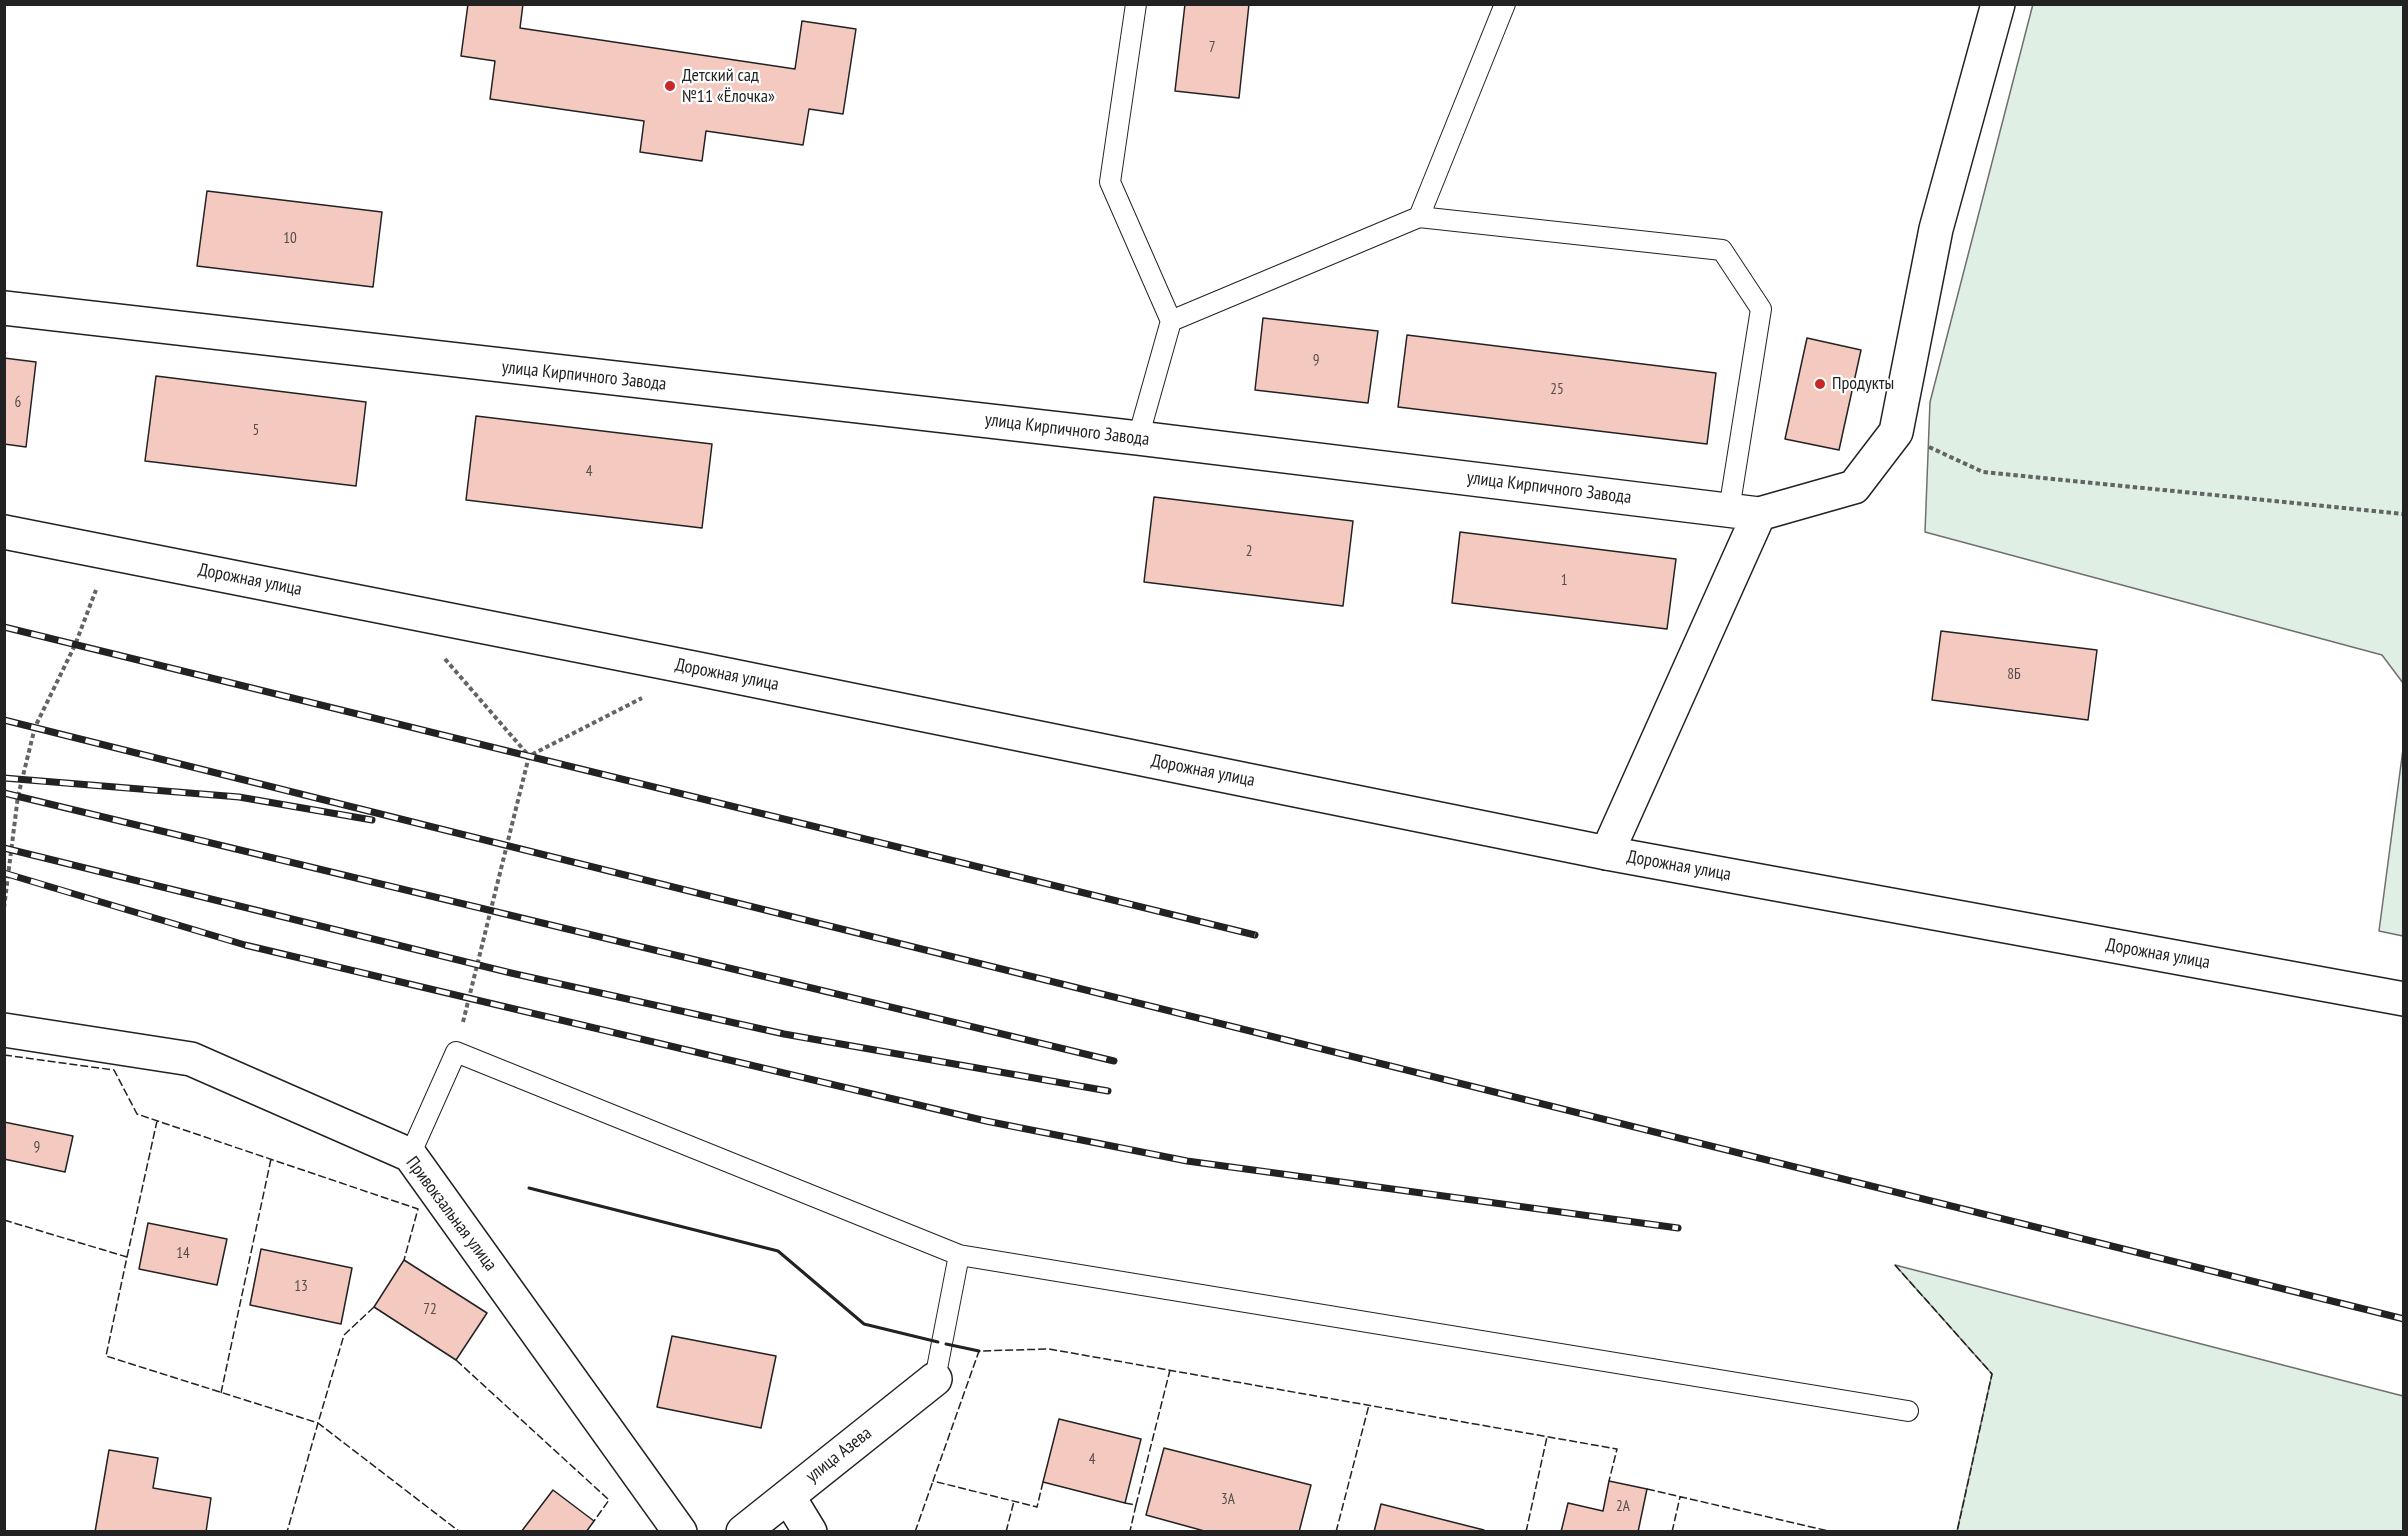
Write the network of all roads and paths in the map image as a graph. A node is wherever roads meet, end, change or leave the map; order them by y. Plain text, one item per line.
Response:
1 (1136, 4) edge
2 (1505, 4) edge
3 (1998, 4) edge
4 (1419, 217) junction
5 (4, 309) edge
6 (1171, 321) junction
7 (1896, 432) junction
8 (1138, 438) junction
9 (1744, 512) junction
10 (2403, 514) edge
11 (4, 532) edge
12 (402, 611) junction
13 (87, 612) dead end
14 (645, 696) dead end
15 (529, 756) junction
16 (1606, 853) junction
17 (4, 908) edge
18 (2403, 999) edge
19 (4, 1030) edge
20 (456, 1052) junction
21 (410, 1155) junction
22 (959, 1255) junction
23 (935, 1379) joint
24 (1908, 1411) dead end
25 (788, 1496) junction
26 (680, 1532) edge
27 (743, 1532) edge
28 (810, 1532) edge

1 - 6 lane
2 - 4 lane
3 - 7 street
4 - 6 lane
4 - 9 lane
5 - 8 street, улица Кирпичного Завода
6 - 8 lane
7 - 9 street
7 - 10 path
8 - 9 street, улица Кирпичного Завода
9 - 16 street
11 - 12 street, Дорожная улица
12 - 15 path
12 - 16 street, Дорожная улица
13 - 17 path
14 - 15 path
15 - 20 path
16 - 18 street, Дорожная улица
19 - 21 street, Привокзальная улица
20 - 21 lane
20 - 22 lane
21 - 26 street, Привокзальная улица
22 - 23 lane
22 - 24 lane
23 - 25 street, улица Азева
25 - 27 street, улица Азева
25 - 28 street

